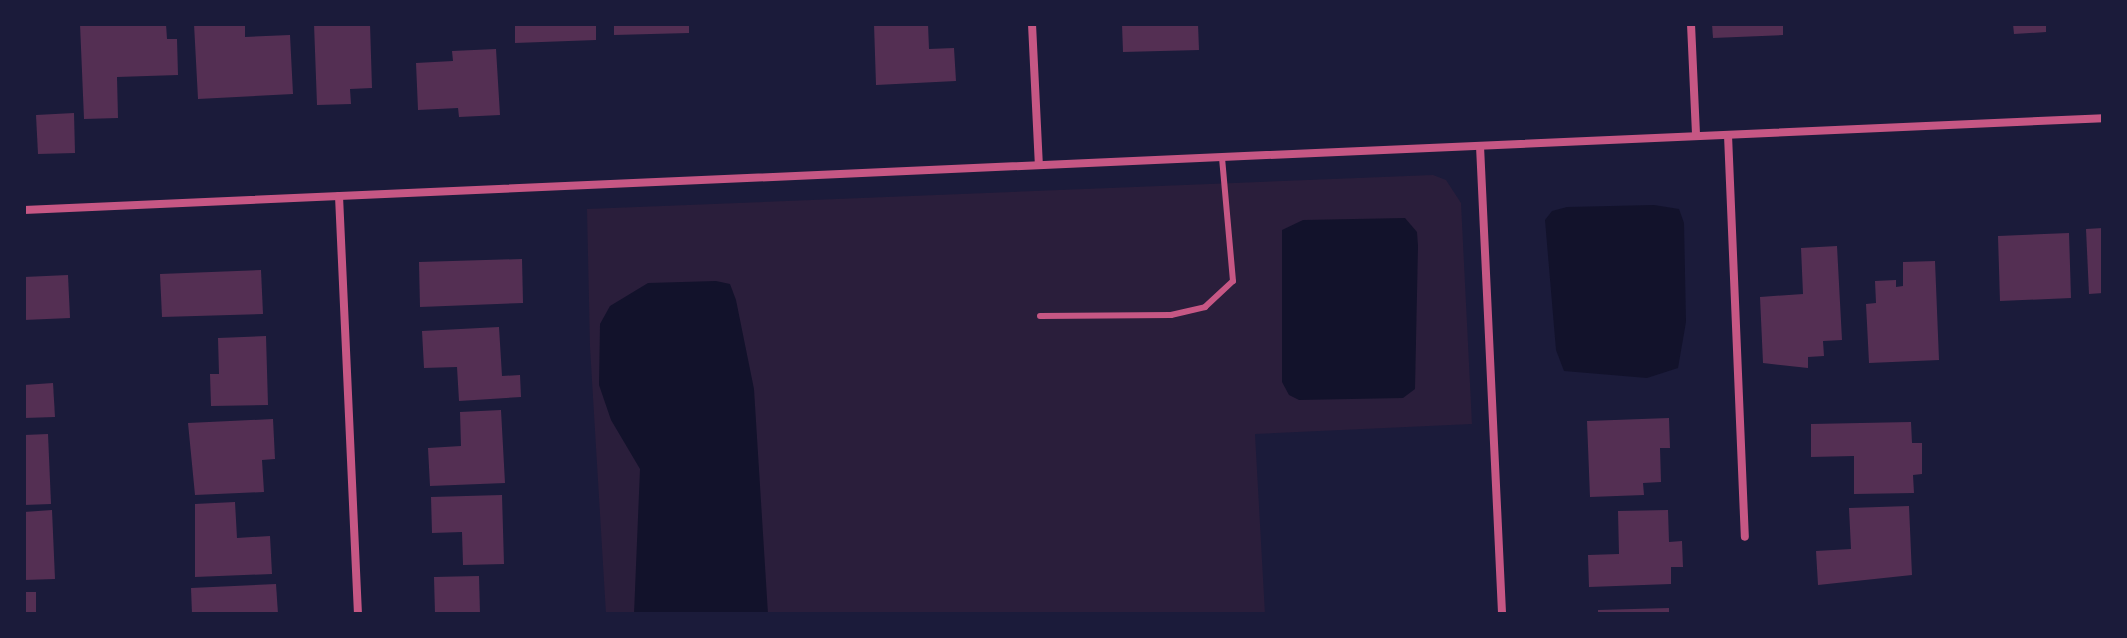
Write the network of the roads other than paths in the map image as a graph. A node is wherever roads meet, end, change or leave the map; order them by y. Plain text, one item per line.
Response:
1 (1032, 24) edge
2 (1691, 24) edge
3 (2103, 118) edge
4 (1728, 135) junction
5 (1696, 136) junction
6 (1480, 146) junction
7 (1222, 157) junction
8 (1039, 165) junction
9 (339, 196) junction
10 (24, 210) edge
11 (1040, 316) dead end
12 (1745, 537) dead end
13 (358, 614) edge
14 (1502, 614) edge

1 - 8 street
2 - 5 street
3 - 4 street
4 - 5 street
4 - 12 street
5 - 6 street
6 - 7 street
6 - 14 street
7 - 8 street
7 - 11 lane
8 - 9 street
9 - 10 street
9 - 13 street

